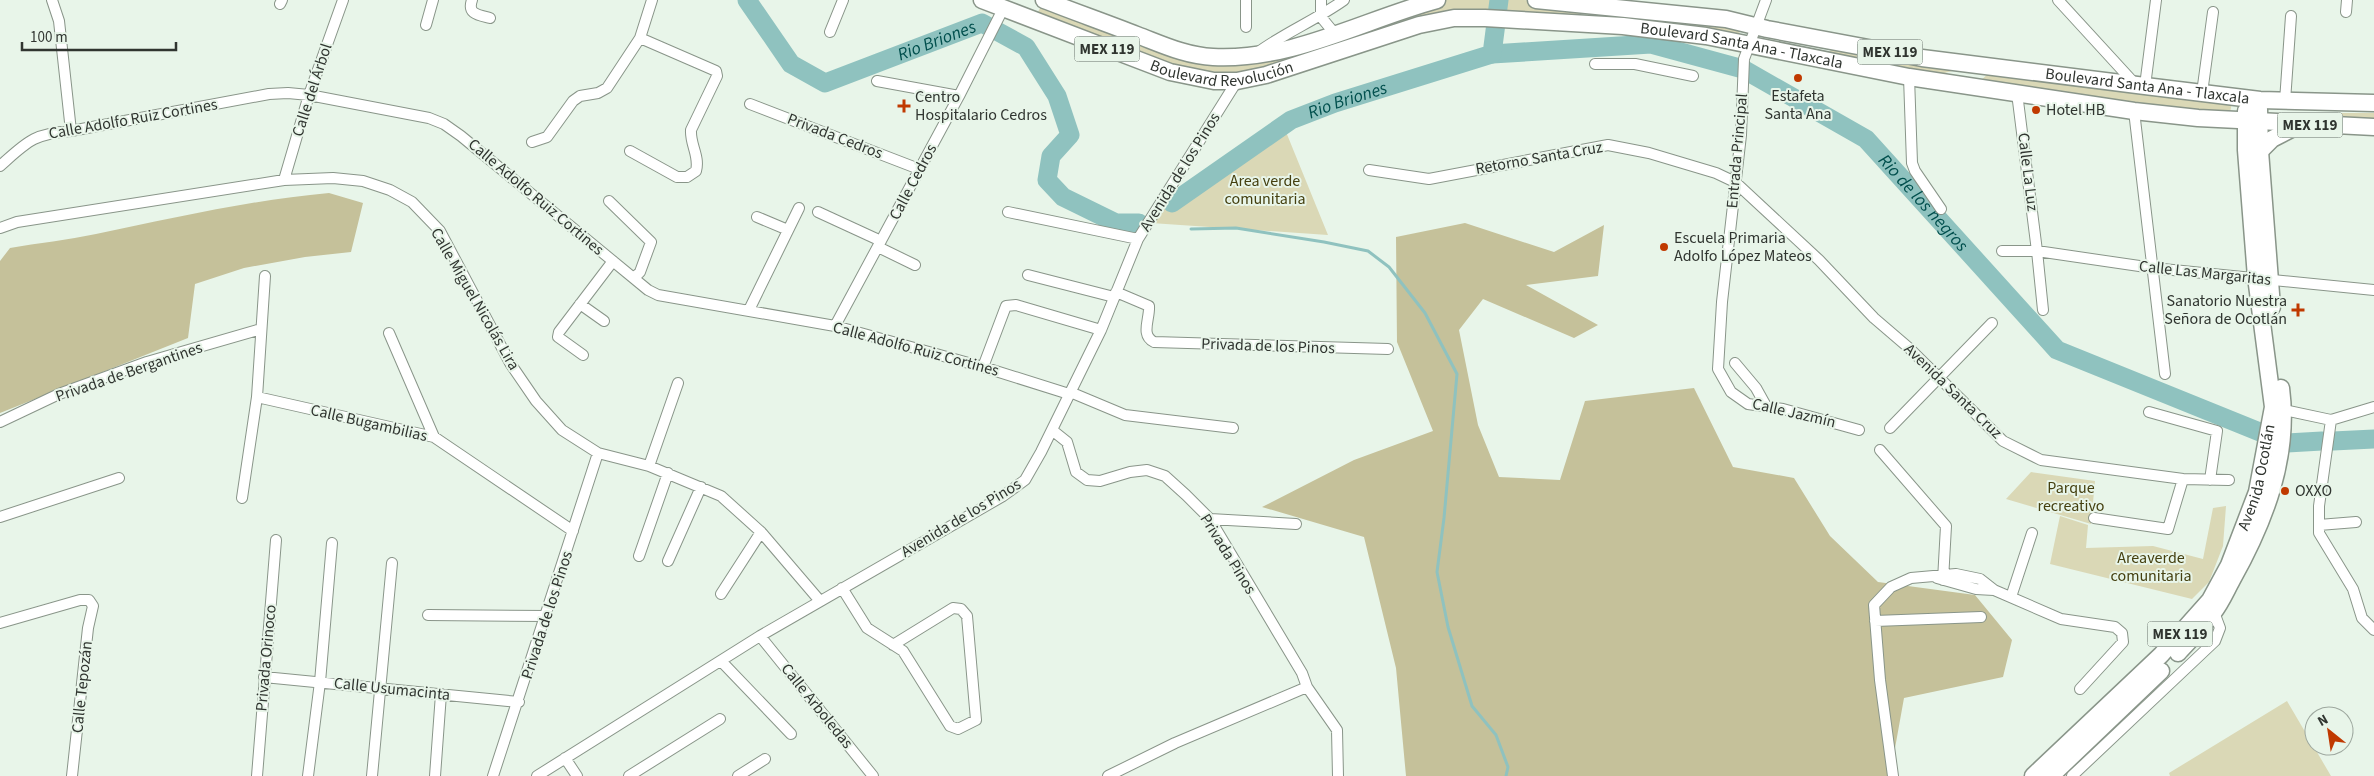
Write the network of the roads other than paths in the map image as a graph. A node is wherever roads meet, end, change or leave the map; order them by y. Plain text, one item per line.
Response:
1 (52, 0) edge
2 (343, 0) edge
3 (433, 0) edge
4 (472, 0) edge
5 (652, 0) edge
6 (843, 0) edge
7 (982, 0) edge
8 (1038, 0) edge
9 (1044, 0) edge
10 (1246, 0) edge
11 (1321, 0) edge
12 (1344, 0) edge
13 (1436, 0) edge
14 (1536, 0) edge
15 (1766, 0) edge
16 (2058, 0) edge
17 (2156, 0) edge
18 (2347, 0) edge
19 (1580, 4) junction
20 (1624, 7) junction
21 (2213, 12) dead end
22 (2346, 12) dead end
23 (2291, 16) dead end
24 (999, 17) junction
25 (1321, 17) junction
26 (490, 18) dead end
27 (1466, 18) joint
28 (1030, 20) junction
29 (1579, 24) junction
30 (426, 25) dead end
31 (1623, 26) junction
32 (1246, 27) dead end
33 (1756, 27) junction
34 (830, 32) dead end
35 (1335, 34) junction
36 (640, 38) junction
37 (1747, 52) junction
38 (1255, 55) junction
39 (1971, 63) junction
40 (1594, 64) dead end
41 (1693, 76) dead end
42 (1909, 77) junction
43 (1930, 80) junction
44 (877, 81) dead end
45 (1237, 81) junction
46 (2140, 86) junction
47 (2017, 93) junction
48 (2202, 93) junction
49 (309, 95) junction
50 (959, 96) junction
51 (2253, 99) junction
52 (2285, 101) junction
53 (2374, 103) edge
54 (750, 104) dead end
55 (2134, 111) junction
56 (2198, 118) junction
57 (2253, 120) junction
58 (2302, 124) junction
59 (2374, 128) edge
60 (71, 131) junction
61 (532, 142) dead end
62 (2253, 150) junction
63 (630, 151) dead end
64 (0, 166) edge
65 (919, 169) junction
66 (1370, 170) dead end
67 (284, 180) junction
68 (1735, 182) junction
69 (610, 201) dead end
70 (799, 208) dead end
71 (1941, 209) dead end
72 (818, 212) dead end
73 (1008, 212) dead end
74 (758, 217) dead end
75 (0, 228) edge
76 (788, 230) junction
77 (1138, 239) junction
78 (880, 244) junction
79 (2002, 251) dead end
80 (2037, 251) junction
81 (613, 261) junction
82 (915, 265) dead end
83 (2153, 268) junction
84 (1028, 275) dead end
85 (265, 276) dead end
86 (634, 278) junction
87 (2262, 278) junction
88 (2374, 290) edge
89 (1115, 294) junction
90 (580, 304) junction
91 (749, 310) junction
92 (2043, 310) dead end
93 (604, 321) dead end
94 (1992, 322) dead end
95 (836, 326) junction
96 (261, 330) junction
97 (1101, 330) junction
98 (389, 333) dead end
99 (1388, 349) dead end
100 (583, 355) dead end
101 (1735, 363) dead end
102 (983, 367) junction
103 (2165, 374) dead end
104 (1939, 377) junction
105 (678, 383) dead end
106 (1731, 392) joint
107 (1070, 393) junction
108 (257, 397) junction
109 (1766, 406) junction
110 (2374, 407) edge
111 (2279, 408) junction
112 (2150, 412) dead end
113 (2331, 420) junction
114 (0, 422) edge
115 (1233, 428) dead end
116 (1890, 428) dead end
117 (1052, 430) junction
118 (1859, 430) dead end
119 (434, 437) junction
120 (1880, 450) dead end
121 (598, 453) junction
122 (2272, 453) junction
123 (649, 466) junction
124 (668, 473) junction
125 (119, 478) dead end
126 (2183, 479) junction
127 (2210, 480) junction
128 (2229, 480) dead end
129 (701, 487) junction
130 (242, 498) dead end
131 (0, 517) edge
132 (2094, 518) dead end
133 (1210, 519) junction
134 (2356, 522) dead end
135 (1296, 524) dead end
136 (2319, 525) junction
137 (573, 531) junction
138 (762, 532) junction
139 (2032, 533) dead end
140 (276, 540) dead end
141 (332, 543) dead end
142 (640, 556) dead end
143 (668, 561) dead end
144 (392, 563) dead end
145 (1940, 577) junction
146 (842, 588) junction
147 (721, 594) dead end
148 (2011, 597) junction
149 (820, 602) junction
150 (2214, 612) junction
151 (428, 615) dead end
152 (547, 616) junction
153 (1981, 617) dead end
154 (1875, 621) junction
155 (0, 623) edge
156 (2374, 630) edge
157 (760, 636) junction
158 (894, 645) junction
159 (722, 661) junction
160 (264, 676) junction
161 (320, 682) junction
162 (1308, 687) junction
163 (380, 688) junction
164 (2080, 689) dead end
165 (441, 694) junction
166 (519, 702) junction
167 (720, 719) dead end
168 (791, 734) dead end
169 (566, 758) junction
170 (765, 759) dead end
171 (72, 776) edge
172 (257, 776) edge
173 (308, 776) edge
174 (372, 776) edge
175 (435, 776) edge
176 (493, 776) edge
177 (537, 776) edge
178 (577, 776) edge
179 (629, 776) edge
180 (738, 776) edge
181 (873, 776) edge
182 (1108, 776) edge
183 (1338, 776) edge
184 (1893, 776) edge
185 (2033, 776) edge
186 (2051, 776) edge
187 (2072, 776) edge

1 - 60 street
2 - 49 street, Calle del Árbol
3 - 30 street
4 - 26 street
5 - 36 street
6 - 34 street
7 - 24 main road, Boulevard Revolución / MEX 119
8 - 28 main road
9 - 38 main road, Boulevard Revolución / MEX 119
10 - 32 street
11 - 25 street
12 - 25 street
13 - 35 main road, Boulevard Revolución / MEX 119
14 - 19 main road, Boulevard Santa Ana - Tlaxcala / MEX 119
15 - 33 street
16 - 46 street
17 - 46 street
18 - 22 street
19 - 20 main road, Boulevard Santa Ana - Tlaxcala / MEX 119
19 - 29 main road
20 - 31 main road
20 - 33 main road, Boulevard Santa Ana - Tlaxcala / MEX 119
21 - 48 street
23 - 52 street
24 - 28 main road, Boulevard Revolución / MEX 119
24 - 50 street, Calle Cedros
25 - 35 street
25 - 38 street
27 - 29 main road, Boulevard Santa Ana - Tlaxcala / MEX 119
27 - 45 main road, Boulevard Revolución / MEX 119
28 - 45 main road, Boulevard Revolución / MEX 119
29 - 31 main road, Boulevard Santa Ana - Tlaxcala / MEX 119
31 - 37 main road, Boulevard Santa Ana - Tlaxcala / MEX 119
33 - 37 street, Entrada Principal
33 - 39 main road, Boulevard Santa Ana - Tlaxcala / MEX 119
35 - 38 main road, Boulevard Revolución / MEX 119
36 - 61 street
36 - 63 street
37 - 42 main road, Boulevard Santa Ana - Tlaxcala / MEX 119
37 - 68 street, Entrada Principal
39 - 43 main road
39 - 46 main road, Boulevard Santa Ana - Tlaxcala / MEX 119
40 - 41 street
42 - 43 main road, Boulevard Santa Ana - Tlaxcala / MEX 119
42 - 71 street
43 - 47 main road, Boulevard Santa Ana - Tlaxcala / MEX 119
44 - 50 street
45 - 77 street, Avenida de los Pinos
46 - 48 main road, Boulevard Santa Ana - Tlaxcala / MEX 119
47 - 55 main road, Boulevard Santa Ana - Tlaxcala / MEX 119
47 - 80 street, Calle La Luz
48 - 51 main road, Boulevard Santa Ana - Tlaxcala / MEX 119
49 - 60 street, Calle Adolfo Ruiz Cortines
49 - 67 street, Calle del Árbol
49 - 81 street, Calle Adolfo Ruiz Cortines
50 - 65 street, Calle Cedros
51 - 52 main road, Boulevard Santa Ana - Tlaxcala / MEX 119
51 - 57 main road, Avenida Ocotlán / MEX 119
52 - 53 main road, Boulevard Santa Ana - Tlaxcala / MEX 119
54 - 65 street, Privada Cedros
55 - 56 main road, Boulevard Santa Ana - Tlaxcala / MEX 119
55 - 83 street
56 - 57 main road, Boulevard Santa Ana - Tlaxcala / MEX 119
56 - 62 main road
57 - 58 main road, Boulevard Santa Ana - Tlaxcala / MEX 119
57 - 62 main road, Avenida Ocotlán / MEX 119
58 - 59 main road, Boulevard Santa Ana - Tlaxcala / MEX 119
58 - 62 main road
60 - 64 street, Calle Adolfo Ruiz Cortines
62 - 87 main road, Avenida Ocotlán / MEX 119
65 - 78 street, Calle Cedros
66 - 68 street, Retorno Santa Cruz
67 - 75 street, Calle Miguel Nicolás Lira
67 - 121 street, Calle Miguel Nicolás Lira
68 - 104 street, Avenida Santa Cruz
68 - 106 street, Entrada Principal
69 - 86 street
70 - 76 street
72 - 78 street
73 - 77 street
74 - 76 street
76 - 91 street
77 - 89 street, Avenida de los Pinos
78 - 82 street
78 - 95 street, Calle Cedros
79 - 80 street, Calle Las Margaritas
80 - 83 street, Calle Las Margaritas
80 - 92 street, Calle La Luz
81 - 86 street, Calle Adolfo Ruiz Cortines
81 - 90 street
83 - 87 street, Calle Las Margaritas
83 - 103 street
84 - 89 street
85 - 96 street
86 - 91 street, Calle Adolfo Ruiz Cortines
87 - 88 street, Calle Las Margaritas
87 - 111 main road, Avenida Ocotlán / MEX 119
89 - 97 street, Avenida de los Pinos
89 - 99 street, Privada de los Pinos
90 - 93 street
90 - 100 street
91 - 95 street, Calle Adolfo Ruiz Cortines
94 - 104 street
95 - 102 street, Calle Adolfo Ruiz Cortines
96 - 108 street
96 - 114 street, Privada de Bergantines
97 - 102 street
97 - 107 street, Avenida de los Pinos
98 - 119 street
101 - 109 street
102 - 107 street, Calle Adolfo Ruiz Cortines
104 - 116 street
104 - 126 street, Avenida Santa Cruz
105 - 123 street
106 - 109 street, Calle Jazmín
107 - 115 street, Calle Adolfo Ruiz Cortines
107 - 117 street, Avenida de los Pinos
108 - 119 street, Calle Bugambilias
108 - 130 street
109 - 118 street, Calle Jazmín
110 - 113 street
111 - 113 street
111 - 122 main road, Avenida Ocotlán / MEX 119
112 - 127 street
113 - 136 street
117 - 133 street, Privada Pinos
117 - 146 street, Avenida de los Pinos
119 - 137 street, Calle Bugambilias
120 - 145 street
121 - 123 street, Calle Miguel Nicolás Lira
121 - 137 street, Privada de los Pinos
122 - 150 main road, Avenida Ocotlán / MEX 119
122 - 185 main road, Avenida Ocotlán / MEX 119
123 - 124 street, Calle Miguel Nicolás Lira
124 - 129 street, Calle Miguel Nicolás Lira
124 - 142 street
125 - 131 street
126 - 127 street, Avenida Santa Cruz
126 - 132 street
127 - 128 street, Avenida Santa Cruz
129 - 138 street, Calle Miguel Nicolás Lira
129 - 143 street
133 - 135 street
133 - 162 street, Privada Pinos
134 - 136 street
136 - 156 street
137 - 152 street, Privada de los Pinos
138 - 147 street
138 - 149 street, Calle Miguel Nicolás Lira
139 - 148 street
140 - 160 street, Privada Orinoco
141 - 161 street
144 - 163 street
145 - 148 street
145 - 154 street
146 - 149 street, Avenida de los Pinos
146 - 158 street
148 - 164 street
149 - 157 street, Avenida de los Pinos
150 - 186 main road, Avenida Ocotlán / MEX 119
150 - 187 street
151 - 152 street
152 - 166 street, Privada de los Pinos
153 - 154 street
154 - 184 street
155 - 171 street, Calle Tepozán
157 - 159 street, Avenida de los Pinos
157 - 181 street, Calle Arboledas
158 - 158 street
159 - 168 street
159 - 169 street, Avenida de los Pinos
160 - 161 street, Calle Usumacinta
160 - 172 street, Privada Orinoco
161 - 163 street, Calle Usumacinta
161 - 173 street
162 - 182 street
162 - 183 street, Privada Pinos
163 - 165 street, Calle Usumacinta
163 - 174 street
165 - 166 street, Calle Usumacinta
165 - 175 street
166 - 176 street, Privada de los Pinos
167 - 179 street
169 - 177 street, Avenida de los Pinos
169 - 178 street
170 - 180 street

